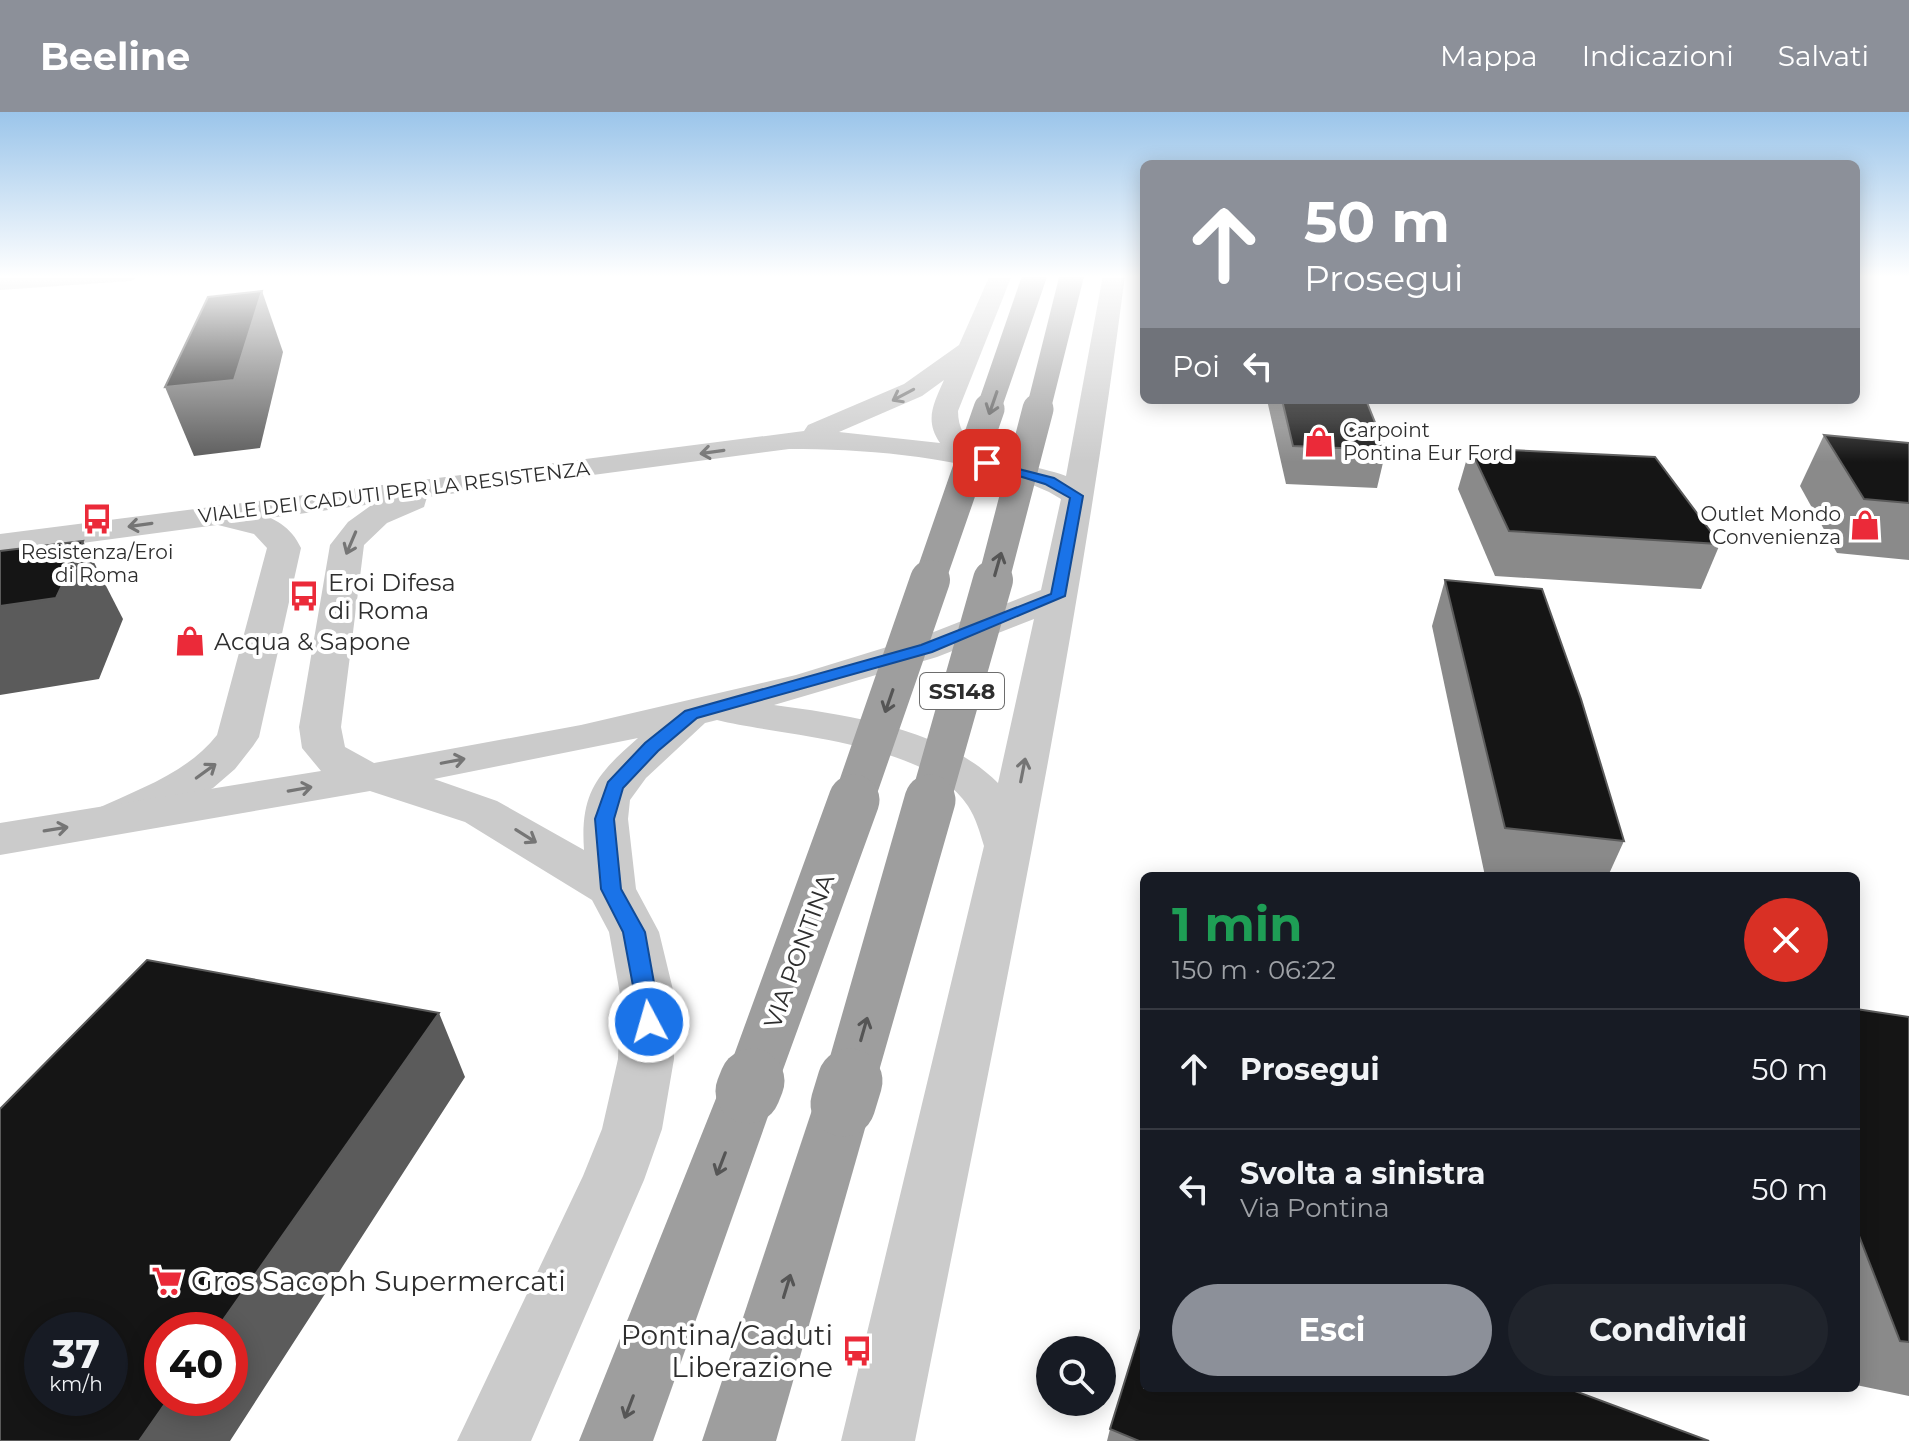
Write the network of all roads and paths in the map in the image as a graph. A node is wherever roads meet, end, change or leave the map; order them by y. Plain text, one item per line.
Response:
1 (976, 337) edge
2 (989, 337) edge
3 (1056, 337) edge
4 (1104, 337) edge
5 (967, 351) junction
6 (789, 440) junction
7 (1085, 453) junction
8 (971, 457) junction
9 (1003, 468) junction
10 (493, 479) junction
11 (1076, 496) junction
12 (217, 515) junction
13 (0, 544) edge
14 (1058, 596) junction
15 (702, 712) junction
16 (376, 776) junction
17 (112, 820) junction
18 (0, 839) edge
19 (1008, 846) junction
20 (611, 889) junction
21 (494, 1441) edge
22 (616, 1441) edge
23 (739, 1441) edge
24 (878, 1441) edge

1 - 5 street, VIA PONTINA
2 -> 22 highway, VIA PONTINA / SS148, bridge
23 -> 3 highway, SS148, bridge
4 - 7 street
5 -> 6 street, VIA PONTINA
5 - 8 street, VIA PONTINA
6 - 8 street
6 -> 10 street, VIALE DEI CADUTI PER LA RESISTENZA
7 - 9 street
7 - 11 street
8 - 9 street
9 - 11 street
10 - 12 street, VIALE DEI CADUTI PER LA RESISTENZA
10 -> 16 street
11 - 14 street
12 -> 13 street, VIALE DEI CADUTI PER LA RESISTENZA
17 -> 12 street
14 - 15 street
19 -> 14 street
16 -> 15 street
15 - 19 street
15 - 20 street
17 -> 16 street
16 -> 20 street
18 -> 17 street
19 - 24 street
20 - 21 street

